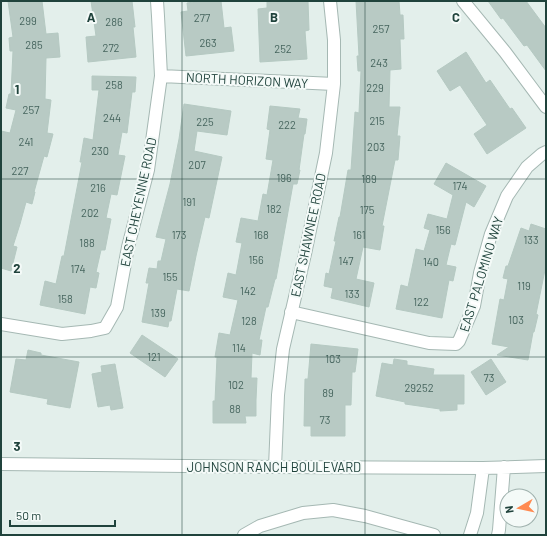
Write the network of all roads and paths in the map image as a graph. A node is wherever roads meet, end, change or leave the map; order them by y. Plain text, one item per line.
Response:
1 (157, 1) edge
2 (330, 1) edge
3 (463, 1) edge
4 (160, 76) junction
5 (334, 84) junction
6 (546, 107) edge
7 (546, 152) edge
8 (292, 312) junction
9 (1, 324) edge
10 (1, 464) edge
11 (546, 466) edge
12 (275, 467) junction
13 (504, 467) junction
14 (483, 468) junction
15 (244, 535) edge
16 (434, 535) edge
17 (470, 535) edge
18 (498, 535) edge

1 - 4 street, EAST CHEYENNE ROAD
2 - 5 street, EAST SHAWNEE ROAD
3 - 6 street
4 - 5 street, NORTH HORIZON WAY
4 - 9 street, EAST CHEYENNE ROAD
5 - 8 street, EAST SHAWNEE ROAD
7 - 8 street, EAST PALOMINO WAY
8 - 12 street, EAST SHAWNEE ROAD
10 - 12 street, JOHNSON RANCH BOULEVARD
11 - 13 street, JOHNSON RANCH BOULEVARD
12 - 14 street, JOHNSON RANCH BOULEVARD
13 - 14 street, JOHNSON RANCH BOULEVARD
13 - 18 street
14 - 17 street
15 - 16 street

